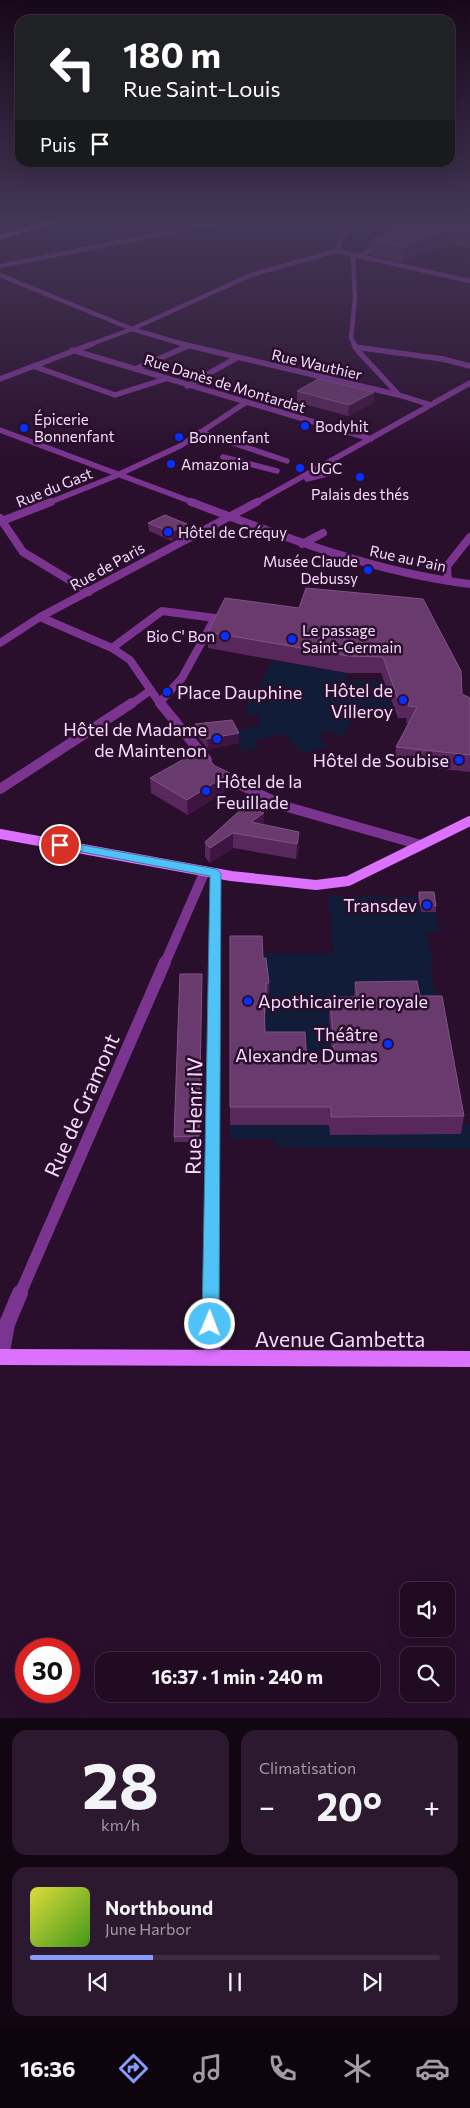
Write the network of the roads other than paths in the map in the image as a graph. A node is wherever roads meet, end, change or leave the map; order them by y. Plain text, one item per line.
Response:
1 (66, 302) edge
2 (192, 302) edge
3 (354, 302) edge
4 (132, 329) junction
5 (188, 346) junction
6 (356, 347) junction
7 (72, 350) junction
8 (236, 358) junction
9 (33, 366) junction
10 (470, 366) edge
11 (135, 369) junction
12 (0, 379) edge
13 (165, 379) junction
14 (470, 383) edge
15 (187, 386) junction
16 (399, 395) junction
17 (245, 403) junction
18 (431, 405) junction
19 (0, 430) edge
20 (200, 432) junction
21 (371, 439) junction
22 (244, 446) junction
23 (287, 461) dead end
24 (277, 471) dead end
25 (334, 472) dead end
26 (116, 475) junction
27 (296, 481) junction
28 (229, 515) junction
29 (1, 520) edge
30 (322, 533) dead end
31 (470, 537) edge
32 (302, 544) junction
33 (448, 581) junction
34 (470, 584) edge
35 (89, 592) junction
36 (40, 617) junction
37 (0, 643) edge
38 (112, 648) junction
39 (151, 690) junction
40 (160, 702) junction
41 (0, 789) edge
42 (468, 824) edge
43 (0, 834) edge
44 (421, 845) junction
45 (210, 872) junction
46 (0, 1357) edge
47 (214, 1358) junction
48 (470, 1360) edge

1 - 4 street, Rue Wauthier
2 - 4 street
3 - 6 street
4 - 5 street, Rue Wauthier
4 - 7 street
5 - 8 street, Rue Wauthier
5 - 11 street
6 - 10 street
6 - 16 street
7 - 9 street
7 - 11 street, Rue Danès de Montardat
8 - 15 street
8 - 16 street, Rue Wauthier
9 - 12 street
9 - 13 street
11 - 13 street, Rue Danès de Montardat
13 - 15 street, Rue Danès de Montardat
14 - 18 street
15 - 17 street, Rue Danès de Montardat
16 - 18 street, Rue Wauthier
17 - 20 street, Rue du Gast
17 - 21 street, Rue Danès de Montardat
18 - 21 street
19 - 26 street, Rue au Pain
20 - 22 street
20 - 26 street, Rue du Gast
21 - 27 street
22 - 23 street
22 - 24 street
25 - 27 street
26 - 28 street, Rue au Pain
26 - 29 street, Rue du Gast
27 - 28 street, Rue de Paris
28 - 32 street, Rue au Pain
28 - 35 street, Rue de Paris
29 - 35 street
30 - 32 street
31 - 33 street
32 - 33 street, Rue au Pain
33 - 34 street, Rue au Pain
35 - 36 street, Rue de Paris
36 - 37 street, Rue de Paris
36 - 38 street
38 - 39 street
38 - 40 street
39 - 40 street
39 - 41 street
40 - 44 street
42 - 44 street
43 - 45 street
44 - 45 street
45 - 46 street, Rue de Gramont
45 - 47 street, Rue Henri IV
46 - 47 street, Avenue Gambetta
47 - 48 street, Avenue Gambetta

